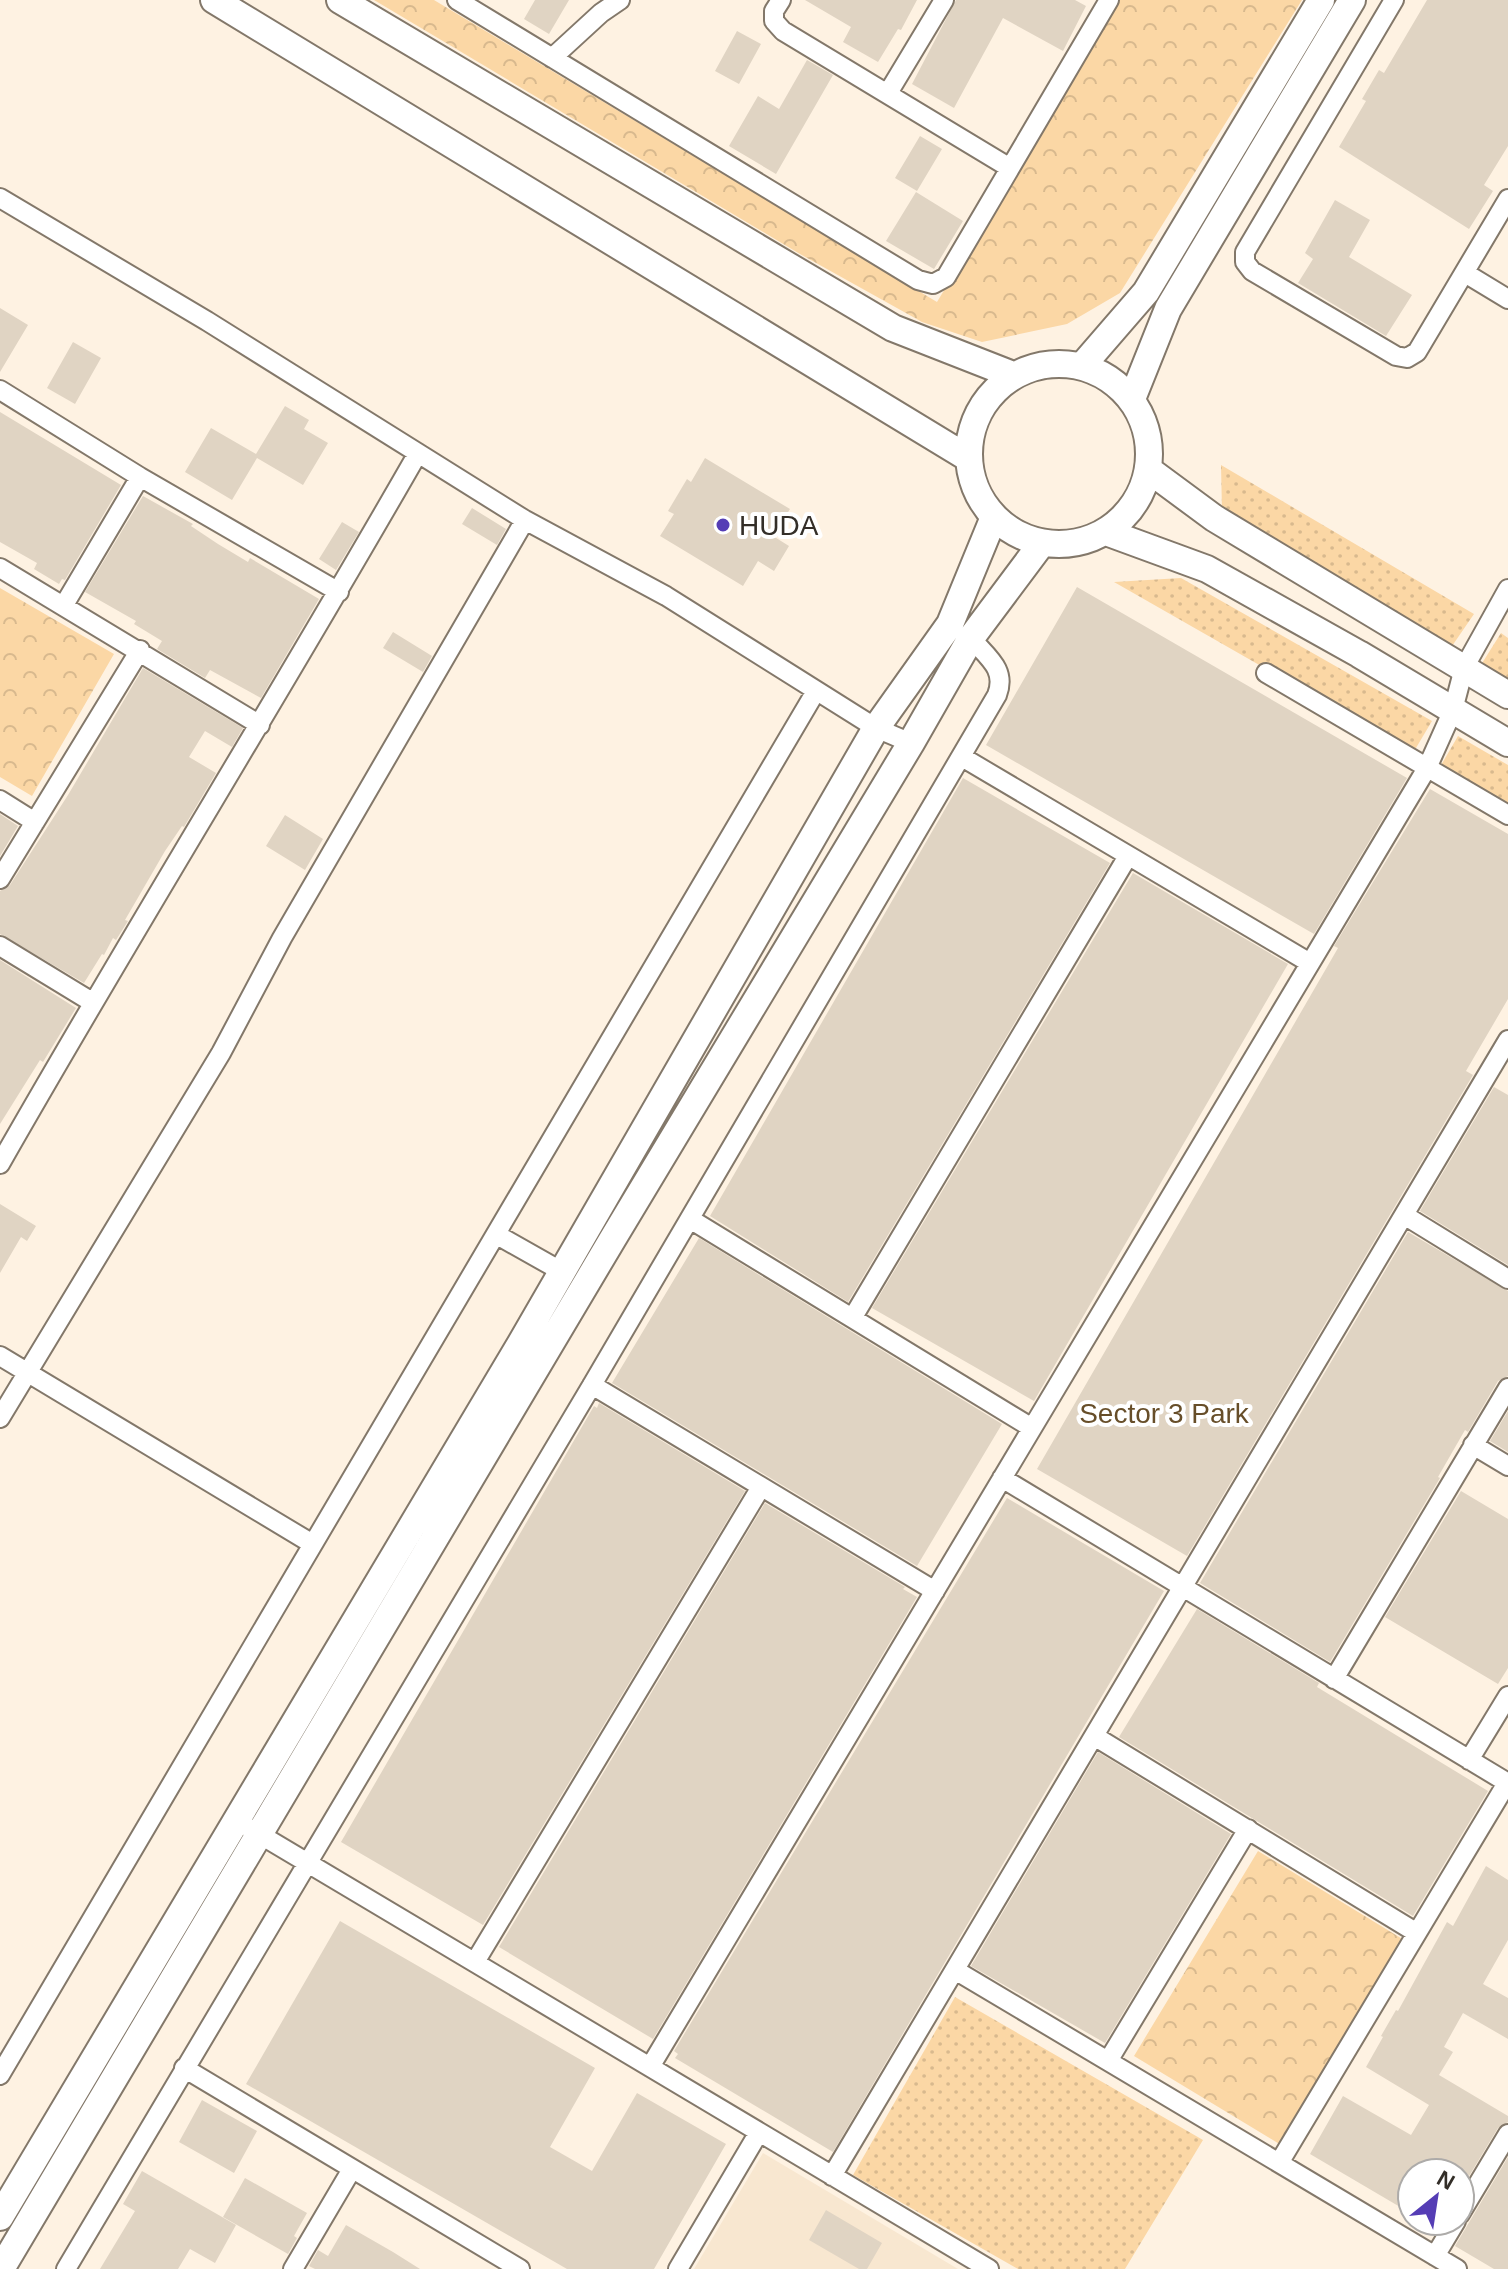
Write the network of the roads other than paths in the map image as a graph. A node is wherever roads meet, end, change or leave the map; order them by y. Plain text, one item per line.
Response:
1 (214, 0) edge
2 (340, 0) edge
3 (620, 0) edge
4 (781, 0) edge
5 (944, 0) edge
6 (1109, 0) edge
7 (1321, 0) edge
8 (1352, 0) edge
9 (1394, 0) edge
10 (464, 2) edge
11 (599, 7) edge
12 (552, 58) junction
13 (888, 93) junction
14 (1010, 168) junction
15 (1508, 199) edge
16 (2, 203) edge
17 (1465, 273) junction
18 (1508, 299) edge
19 (1082, 366) junction
20 (1013, 375) junction
21 (0, 390) edge
22 (1132, 399) junction
23 (418, 453) junction
24 (968, 458) junction
25 (1149, 470) junction
26 (140, 477) junction
27 (994, 517) junction
28 (525, 520) junction
29 (1106, 532) junction
30 (1042, 543) junction
31 (0, 568) edge
32 (1508, 589) edge
33 (339, 592) junction
34 (64, 605) junction
35 (1501, 617) edge
36 (971, 638) junction
37 (140, 650) junction
38 (1464, 668) junction
39 (1266, 673) dead end
40 (816, 691) junction
41 (1508, 695) edge
42 (1453, 710) junction
43 (260, 725) junction
44 (876, 728) junction
45 (911, 743) junction
46 (1508, 743) edge
47 (962, 757) junction
48 (1427, 768) junction
49 (0, 800) edge
50 (1508, 815) edge
51 (35, 822) junction
52 (1128, 856) junction
53 (0, 879) edge
54 (0, 946) edge
55 (1310, 963) junction
56 (92, 1002) junction
57 (1508, 1040) edge
58 (1500, 1071) edge
59 (0, 1164) edge
60 (1404, 1215) junction
61 (690, 1219) junction
62 (497, 1235) junction
63 (561, 1271) junction
64 (1508, 1279) edge
65 (853, 1317) junction
66 (0, 1356) edge
67 (28, 1371) junction
68 (592, 1385) junction
69 (1508, 1388) edge
70 (0, 1418) edge
71 (1032, 1428) junction
72 (1473, 1445) junction
73 (1508, 1466) edge
74 (1002, 1478) junction
75 (761, 1487) junction
76 (311, 1543) junction
77 (1182, 1587) junction
78 (935, 1591) junction
79 (1334, 1679) junction
80 (1508, 1696) edge
81 (1094, 1736) junction
82 (1469, 1760) junction
83 (1507, 1783) edge
84 (235, 1819) junction
85 (1248, 1829) junction
86 (259, 1834) junction
87 (307, 1862) junction
88 (1417, 1933) junction
89 (475, 1962) junction
90 (955, 1970) junction
91 (1108, 2061) junction
92 (650, 2067) junction
93 (184, 2068) junction
94 (0, 2075) edge
95 (759, 2132) junction
96 (1508, 2134) edge
97 (1279, 2163) junction
98 (352, 2169) junction
99 (832, 2176) junction
100 (1476, 2187) edge
101 (0, 2217) edge
102 (1446, 2237) edge
103 (1435, 2256) junction
104 (496, 2263) edge
105 (1, 2269) edge
106 (66, 2269) edge
107 (293, 2269) edge
108 (520, 2269) edge
109 (678, 2269) edge
110 (989, 2269) edge
111 (1457, 2269) edge

1 - 24 street
2 - 20 street
3 - 11 street
4 - 13 street
5 - 13 street
6 - 14 street
7 - 19 street
8 - 22 street
9 - 17 street
10 - 12 street
11 - 12 street
12 - 14 street
13 - 14 street
15 - 17 street
16 - 23 street
17 - 18 street
19 - 20 street
19 - 22 street
20 - 24 street
21 - 26 street
22 - 25 street
23 - 28 street
23 - 33 street
24 - 27 street
25 - 29 street
25 - 38 street
26 - 33 street
26 - 34 street
27 - 30 street
27 - 44 street
28 - 40 street
28 - 67 street
29 - 30 street
29 - 42 street
30 - 36 street
31 - 34 street
32 - 35 street
33 - 43 street
34 - 37 street
35 - 38 street
36 - 45 street
36 - 47 street
37 - 43 street
37 - 51 street
38 - 41 street
38 - 42 street
39 - 48 street
40 - 44 street
40 - 62 street
42 - 46 street
42 - 48 street
43 - 56 street
44 - 45 street
44 - 63 street
45 - 86 street
47 - 52 street
47 - 61 street
48 - 50 street
48 - 55 street
49 - 51 street
51 - 53 street
52 - 55 street
52 - 65 street
54 - 56 street
55 - 71 street
56 - 59 street
57 - 58 street
58 - 60 street
60 - 64 street
60 - 77 street
61 - 65 street
61 - 68 street
62 - 63 street
62 - 76 street
63 - 84 street
65 - 71 street
66 - 67 street
67 - 70 street
67 - 76 street
68 - 75 street
68 - 87 street
69 - 72 street
71 - 74 street
72 - 73 street
72 - 79 street
74 - 77 street
74 - 78 street
75 - 78 street
75 - 89 street
76 - 94 street
77 - 79 street
77 - 81 street
78 - 92 street
79 - 82 street
80 - 82 street
81 - 85 street
81 - 90 street
82 - 83 street
83 - 88 street
84 - 86 street
84 - 101 street
85 - 88 street
85 - 91 street
86 - 87 street
86 - 105 street
87 - 89 street
87 - 93 street
88 - 97 street
89 - 92 street
90 - 91 street
90 - 99 street
91 - 97 street
92 - 95 street
93 - 98 street
93 - 106 street
95 - 99 street
95 - 109 street
96 - 100 street
97 - 103 street
98 - 104 street
98 - 107 street
99 - 110 street
102 - 103 street
103 - 111 street
104 - 108 street

